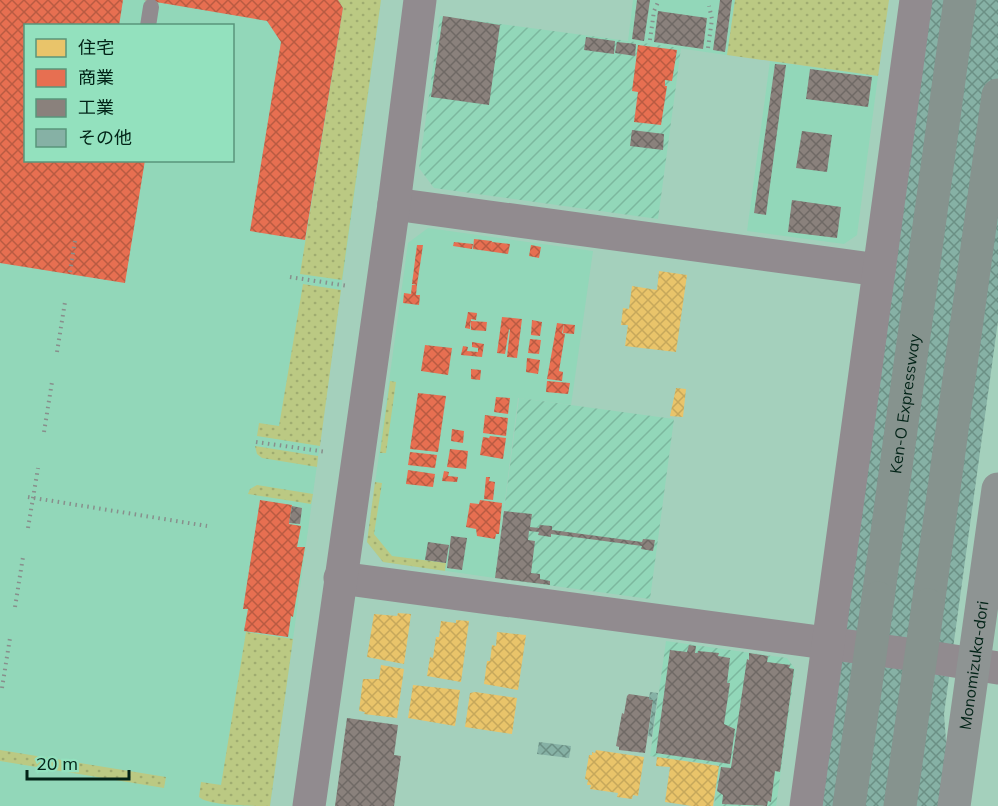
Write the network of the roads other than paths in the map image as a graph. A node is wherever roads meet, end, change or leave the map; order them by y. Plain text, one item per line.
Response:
1 (420, 0) edge
2 (916, 0) edge
3 (960, 0) edge
4 (151, 7) dead end
5 (148, 24) edge
6 (998, 95) edge
7 (394, 204) junction
8 (879, 270) junction
9 (998, 489) edge
10 (340, 578) junction
11 (828, 643) junction
12 (986, 667) edge
13 (309, 806) edge
14 (806, 806) edge
15 (849, 806) edge
16 (900, 806) edge
17 (954, 806) edge

1 - 7 street
2 - 8 street
3 - 15 highway, Ken-O Expressway, bridge
4 - 5 lane
6 - 16 highway, bridge
7 - 8 street
7 - 10 street
8 - 11 street
9 - 12 street, Monomizuka-dori
10 - 11 street
10 - 13 street
11 - 12 street
11 - 14 street
12 - 17 street, Monomizuka-dori

